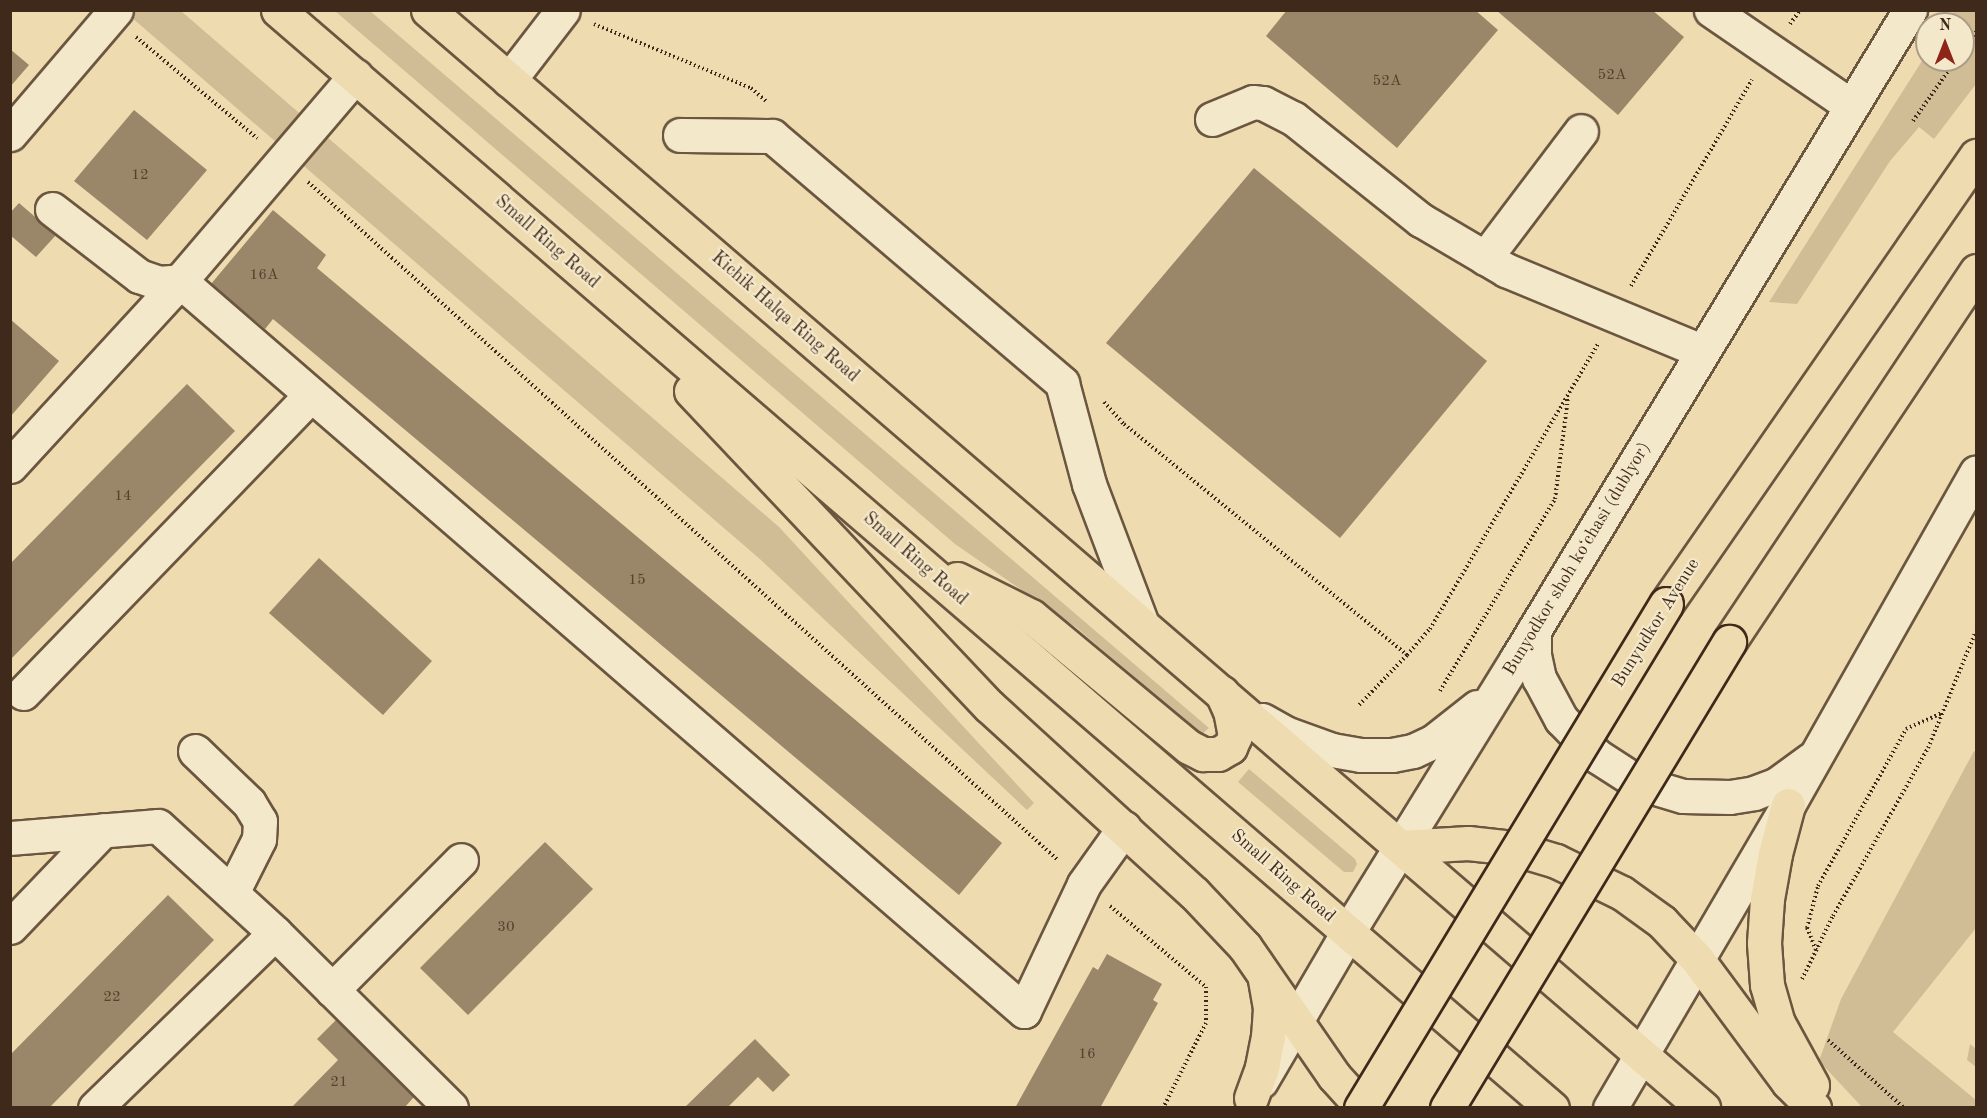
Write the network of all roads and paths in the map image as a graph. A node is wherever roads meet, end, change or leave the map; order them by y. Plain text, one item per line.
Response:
1 (278, 10) edge
2 (428, 10) edge
3 (563, 10) edge
4 (1711, 10) edge
5 (1910, 10) edge
6 (114, 14) edge
7 (1948, 72) edge
8 (355, 76) junction
9 (509, 80) junction
10 (1851, 106) junction
11 (1212, 119) dead end
12 (1913, 122) dead end
13 (1581, 131) dead end
14 (10, 134) edge
15 (680, 135) dead end
16 (1977, 156) edge
17 (284, 160) junction
18 (52, 208) dead end
19 (550, 245) junction
20 (1485, 258) junction
21 (1977, 271) edge
22 (180, 281) junction
23 (1702, 351) junction
24 (1569, 394) dead end
25 (311, 395) junction
26 (10, 466) edge
27 (1977, 473) edge
28 (913, 557) junction
29 (1142, 624) junction
30 (1534, 630) junction
31 (1977, 631) edge
32 (1516, 660) junction
33 (1221, 691) junction
34 (23, 693) dead end
35 (1435, 699) dead end
36 (1942, 713) junction
37 (195, 750) dead end
38 (1818, 753) junction
39 (1788, 805) junction
40 (1124, 828) junction
41 (103, 830) junction
42 (10, 838) edge
43 (1401, 847) junction
44 (461, 860) dead end
45 (1084, 884) junction
46 (232, 893) junction
47 (10, 927) edge
48 (1348, 932) junction
49 (275, 933) junction
50 (1816, 951) junction
51 (1697, 959) junction
52 (1265, 977) junction
53 (1801, 981) dead end
54 (332, 990) junction
55 (1296, 1022) junction
56 (1819, 1032) dead end
57 (1641, 1054) junction
58 (436, 1103) edge
59 (1248, 1103) edge
60 (95, 1107) edge
61 (1163, 1107) edge
62 (1362, 1107) edge
63 (1447, 1107) edge
64 (1552, 1107) edge
65 (1610, 1107) edge
66 (1703, 1107) edge
67 (1814, 1107) edge
68 (1825, 1107) edge
69 (1904, 1107) edge

1 - 8 main road, Small Ring Road
2 - 9 main road, Kichik Halqa Ring Road
3 - 9 street
4 - 10 street
5 - 10 street, Bunyodkor shoh koʻchasi (dublyor)
6 - 14 street
6 - 17 path
7 - 12 path
8 - 17 street
8 - 19 main road, Small Ring Road
9 - 29 main road, Kichik Halqa Ring Road
10 - 23 street, Bunyodkor shoh koʻchasi (dublyor)
11 - 20 street
13 - 20 street
15 - 29 street
16 - 62 main road, Bunyudkor Avenue, bridge
17 - 22 street
17 - 45 path
18 - 22 street
19 - 28 main road, Small Ring Road
19 - 40 main road
20 - 23 street
21 - 63 main road, bridge
22 - 25 street
22 - 26 street
23 - 30 street, Bunyodkor shoh koʻchasi (dublyor)
24 - 35 path
25 - 34 street
25 - 45 street
27 - 38 street
28 - 33 main road
28 - 48 main road, Small Ring Road
29 - 33 main road
30 - 32 street, Bunyodkor shoh koʻchasi (dublyor)
30 - 38 street
31 - 36 path
32 - 33 street
32 - 43 street, Bunyodkor shoh koʻchasi (dublyor)
33 - 43 main road
36 - 50 path
36 - 50 path
37 - 46 street
38 - 39 street
39 - 51 street
39 - 68 main road
40 - 45 street
40 - 52 main road
41 - 42 street
41 - 46 street
41 - 47 street
43 - 48 street, Bunyodkor shoh koʻchasi (dublyor)
43 - 51 main road
43 - 57 main road
44 - 54 street
45 - 61 path
46 - 49 street
48 - 55 street, Bunyodkor shoh koʻchasi (dublyor)
48 - 64 main road, Small Ring Road
49 - 54 street
49 - 60 street
50 - 53 path
51 - 57 street
51 - 67 main road
52 - 55 main road
52 - 59 main road
54 - 58 street
55 - 59 street, Bunyodkor shoh koʻchasi (dublyor)
55 - 62 main road
56 - 69 path
57 - 65 street
57 - 66 main road

